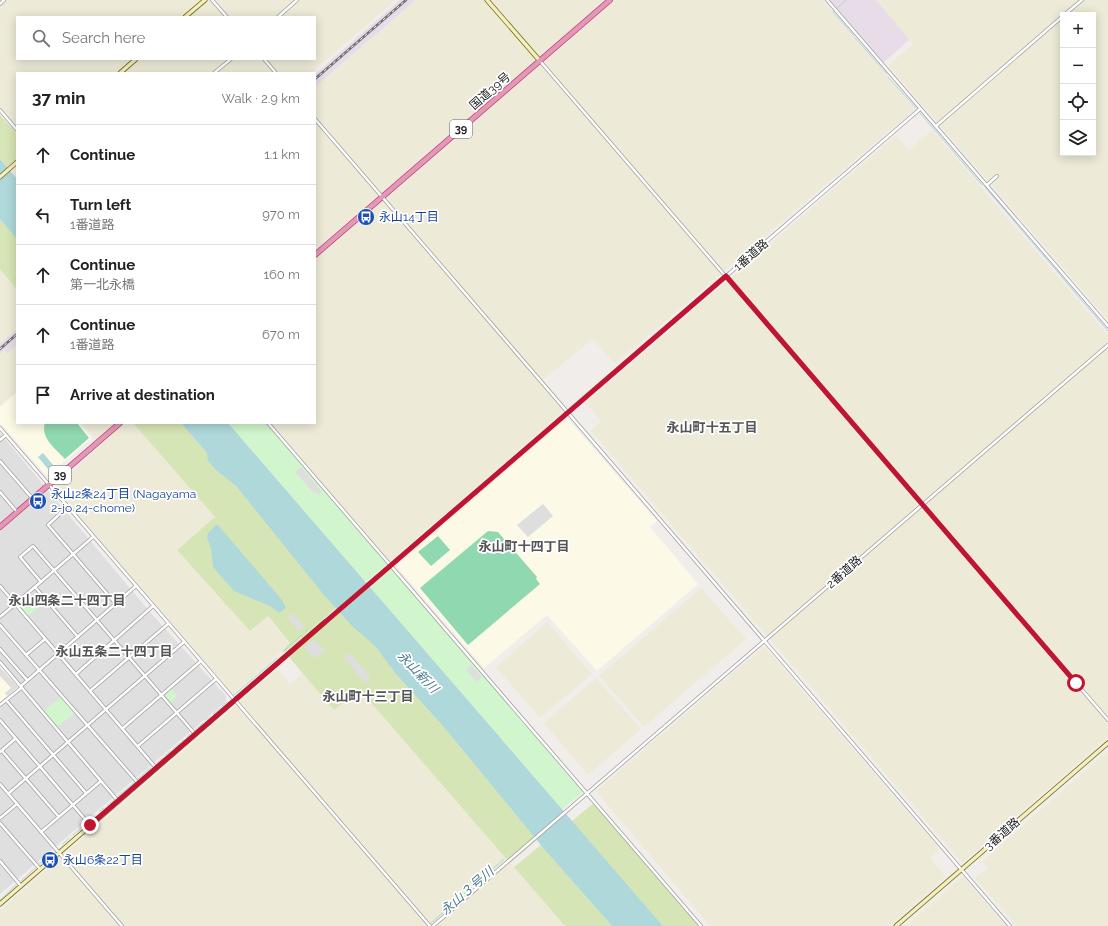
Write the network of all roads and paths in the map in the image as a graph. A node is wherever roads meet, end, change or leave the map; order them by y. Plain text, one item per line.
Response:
1 (4, 0) edge
2 (205, 0) edge
3 (212, 0) edge
4 (297, 0) edge
5 (487, 0) edge
6 (610, 0) edge
7 (827, 0) edge
8 (1082, 0) edge
9 (0, 4) edge
10 (1068, 12) edge
11 (186, 16) edge
12 (226, 16) edge
13 (279, 16) edge
14 (1060, 19) edge
15 (135, 60) edge
16 (230, 60) edge
17 (265, 60) edge
18 (540, 61) junction
19 (121, 72) edge
20 (215, 72) edge
21 (275, 72) edge
22 (920, 109) junction
23 (0, 110) edge
24 (316, 120) edge
25 (936, 126) junction
26 (16, 129) edge
27 (16, 163) edge
28 (997, 176) dead end
29 (0, 177) edge
30 (987, 185) junction
31 (382, 196) junction
32 (316, 253) edge
33 (726, 276) junction
34 (1108, 326) edge
35 (1108, 345) edge
36 (568, 412) junction
37 (119, 424) edge
38 (269, 424) edge
39 (0, 428) edge
40 (6, 435) junction
41 (0, 440) edge
42 (0, 461) edge
43 (48, 485) junction
44 (0, 492) edge
45 (32, 499) junction
46 (922, 504) junction
47 (67, 507) junction
48 (17, 512) junction
49 (0, 527) edge
50 (93, 537) junction
51 (74, 554) junction
52 (391, 565) junction
53 (54, 571) junction
54 (41, 582) junction
55 (0, 586) edge
56 (136, 586) junction
57 (35, 587) junction
58 (15, 604) junction
59 (116, 604) junction
60 (153, 606) junction
61 (0, 617) edge
62 (97, 620) junction
63 (325, 622) joint
64 (168, 624) junction
65 (0, 625) edge
66 (78, 637) junction
67 (45, 638) junction
68 (114, 640) junction
69 (764, 640) junction
70 (184, 642) junction
71 (0, 649) edge
72 (58, 654) junction
73 (26, 655) junction
74 (129, 657) junction
75 (201, 661) junction
76 (0, 662) edge
77 (39, 670) junction
78 (76, 674) junction
79 (145, 676) junction
80 (216, 679) junction
81 (27, 680) junction
82 (21, 687) junction
83 (90, 690) junction
84 (162, 695) junction
85 (6, 700) junction
86 (234, 700) junction
87 (0, 705) edge
88 (106, 709) junction
89 (177, 713) junction
90 (0, 720) edge
91 (1108, 720) edge
92 (88, 725) junction
93 (122, 728) junction
94 (195, 734) junction
95 (15, 739) junction
96 (68, 742) junction
97 (1108, 743) edge
98 (138, 746) junction
99 (1, 751) edge
100 (53, 754) junction
101 (40, 766) junction
102 (156, 768) junction
103 (26, 778) junction
104 (101, 781) junction
105 (138, 783) junction
106 (0, 784) edge
107 (9, 793) junction
108 (86, 793) junction
109 (587, 794) junction
110 (118, 801) junction
111 (17, 804) junction
112 (72, 805) junction
113 (59, 817) junction
114 (0, 818) edge
115 (0, 823) edge
116 (90, 825) junction
117 (41, 832) junction
118 (59, 852) junction
119 (0, 861) edge
120 (40, 869) junction
121 (962, 869) junction
122 (21, 886) junction
123 (0, 904) edge
124 (122, 926) edge
125 (430, 926) edge
126 (433, 926) edge
127 (701, 926) edge
128 (896, 926) edge
129 (1010, 926) edge

1 - 9 street
2 - 11 street
3 - 12 street
4 - 13 street
5 - 18 street
6 - 18 highway, 国道39号 / 39
7 - 22 street
8 - 10 street
14 - 25 street
15 - 19 street
16 - 20 street
17 - 21 street
18 - 31 highway, 国道39号 / 39
18 - 33 street
22 - 25 street
22 - 33 street, 1番道路
23 - 26 street
24 - 31 street
25 - 30 street
27 - 29 street
28 - 30 street
30 - 34 street
31 - 32 highway, 39
31 - 36 street
33 - 36 street, 1番道路
33 - 46 street
35 - 46 street, 2番道路
36 - 52 street, 1番道路
36 - 69 street
37 - 43 highway, 39
38 - 52 street
39 - 40 street
40 - 41 street
40 - 43 street
42 - 45 street
43 - 45 highway, 39
43 - 47 street
44 - 48 street
45 - 48 highway, 39
46 - 69 street, 2番道路
46 - 91 street
47 - 50 street
47 - 51 street
48 - 49 highway, 39
50 - 51 street
50 - 56 street
51 - 53 street
51 - 59 street
52 - 63 street, 1番道路
52 - 109 street
53 - 54 street
53 - 54 street
53 - 62 street
54 - 57 street
55 - 58 street
56 - 59 street
56 - 60 street
57 - 58 street
57 - 66 street
58 - 61 street
58 - 67 street
59 - 62 street
60 - 64 street
60 - 68 street
62 - 66 street
62 - 68 street
63 - 86 street
64 - 70 street
64 - 74 street
65 - 73 street
66 - 72 street
67 - 72 street
67 - 73 street
68 - 74 street
68 - 78 street
69 - 109 street, 2番道路
69 - 121 street
70 - 75 street
70 - 79 street
71 - 81 street
72 - 77 street
72 - 78 street
73 - 77 street
74 - 79 street
74 - 83 street
75 - 80 street
75 - 84 street
76 - 82 street
77 - 81 street
77 - 92 street
78 - 83 street
79 - 84 street
79 - 88 street
80 - 86 street
80 - 89 street
81 - 82 street
82 - 85 street
82 - 96 street
83 - 88 street
84 - 89 street
84 - 93 street
85 - 87 street
85 - 100 street
86 - 94 street
86 - 125 street
88 - 92 street
88 - 93 street
89 - 94 street
89 - 98 street
90 - 95 street
92 - 96 street
92 - 105 street
93 - 98 street
94 - 102 street
95 - 99 street
95 - 101 street
96 - 100 street
96 - 104 street
97 - 121 street, 3番道路
98 - 102 street
99 - 103 street
100 - 101 street
100 - 108 street
101 - 103 street
101 - 112 street
102 - 105 street
103 - 107 street
103 - 113 street
104 - 108 street
104 - 110 street
105 - 110 street
106 - 107 street
107 - 111 street
108 - 112 street
109 - 126 street, 2番道路
109 - 127 street
110 - 116 street
111 - 114 street
111 - 117 street
112 - 113 street
112 - 116 street
113 - 117 street
115 - 120 street
116 - 118 street
117 - 118 street
118 - 120 street
118 - 124 street
119 - 122 street
120 - 122 street
121 - 128 street, 3番道路
121 - 129 street
122 - 123 street

